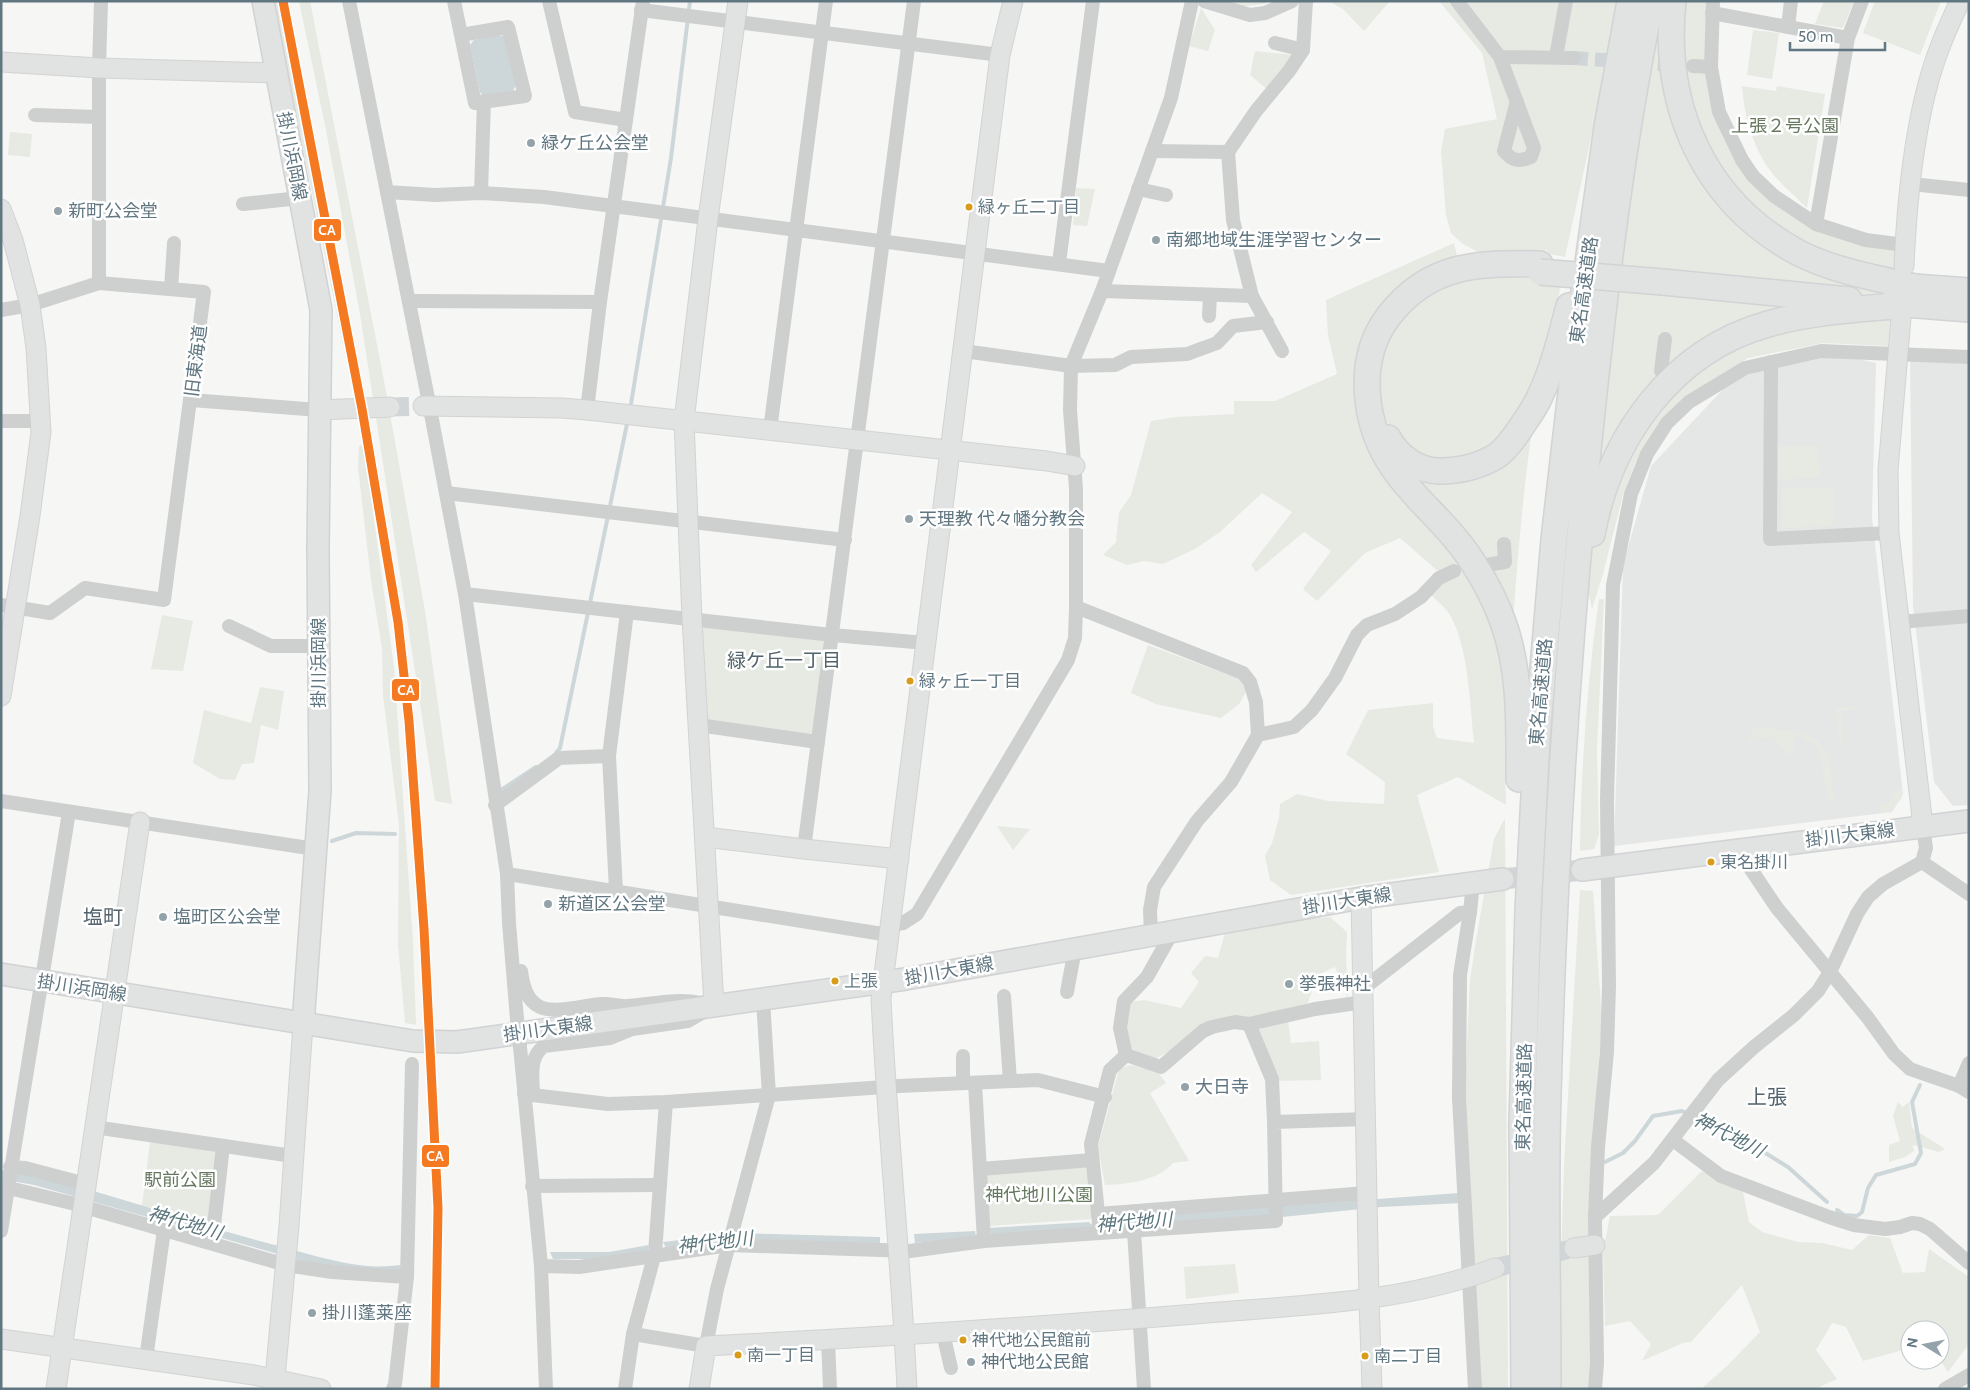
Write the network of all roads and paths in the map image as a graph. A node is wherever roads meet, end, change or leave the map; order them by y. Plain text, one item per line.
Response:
1 (101, 1) edge
2 (263, 1) edge
3 (349, 1) edge
4 (454, 1) edge
5 (550, 1) edge
6 (738, 1) edge
7 (826, 1) edge
8 (914, 1) edge
9 (1013, 1) edge
10 (1093, 1) edge
11 (1192, 1) edge
12 (1204, 1) edge
13 (1292, 1) edge
14 (1306, 1) edge
15 (1566, 1) edge
16 (1630, 1) edge
17 (1651, 1) edge
18 (1674, 1) edge
19 (1791, 1) edge
20 (1862, 1) edge
21 (1960, 1) edge
22 (1464, 4) edge
23 (642, 6) edge
24 (1713, 7) edge
25 (735, 22) junction
26 (1788, 27) junction
27 (822, 32) junction
28 (461, 35) junction
29 (1848, 38) junction
30 (1275, 42) dead end
31 (908, 43) junction
32 (1303, 50) junction
33 (1000, 55) junction
34 (1500, 57) junction
35 (1556, 57) junction
36 (1574, 58) tunnel mouth
37 (1, 62) edge
38 (1693, 66) tunnel mouth
39 (1711, 67) junction
40 (98, 68) junction
41 (277, 73) junction
42 (1516, 101) dead end
43 (484, 102) junction
44 (35, 115) dead end
45 (99, 117) junction
46 (626, 120) junction
47 (1152, 151) junction
48 (1228, 152) junction
49 (1911, 184) junction
50 (1138, 190) junction
51 (1969, 190) edge
52 (387, 192) junction
53 (481, 193) junction
54 (1166, 195) dead end
55 (300, 198) junction
56 (243, 204) dead end
57 (614, 206) junction
58 (1, 209) edge
59 (708, 219) junction
60 (1816, 224) junction
61 (1592, 227) junction
62 (798, 231) junction
63 (884, 242) junction
64 (174, 243) dead end
65 (1905, 245) junction
66 (975, 252) junction
67 (1058, 263) junction
68 (1540, 268) junction
69 (1109, 271) junction
70 (99, 283) junction
71 (171, 289) junction
72 (1102, 291) junction
73 (1969, 291) edge
74 (1907, 294) junction
75 (1210, 295) junction
76 (1252, 296) junction
77 (409, 301) junction
78 (600, 302) junction
79 (30, 305) junction
80 (1969, 309) edge
81 (1, 310) edge
82 (1209, 316) dead end
83 (1267, 322) junction
84 (1665, 339) dead end
85 (1283, 345) dead end
86 (964, 351) junction
87 (1897, 354) junction
88 (1969, 357) edge
89 (1771, 362) junction
90 (1071, 366) junction
91 (1661, 371) dead end
92 (1673, 390) dead end
93 (191, 400) junction
94 (426, 406) junction
95 (390, 407) tunnel mouth
96 (1683, 407) junction
97 (319, 410) junction
98 (586, 410) junction
99 (1, 421) edge
100 (41, 421) junction
101 (684, 421) junction
102 (770, 430) junction
103 (858, 439) junction
104 (950, 450) junction
105 (1075, 466) junction
106 (446, 493) junction
107 (688, 520) junction
108 (1889, 533) junction
109 (845, 540) junction
110 (1504, 544) dead end
111 (1486, 565) dead end
112 (1454, 571) dead end
113 (465, 594) junction
114 (8, 606) edge
115 (1076, 607) junction
116 (627, 612) junction
117 (1969, 616) edge
118 (692, 620) junction
119 (1900, 622) junction
120 (229, 626) dead end
121 (832, 635) junction
122 (1572, 640) junction
123 (926, 643) junction
124 (319, 646) junction
125 (2, 693) edge
126 (698, 725) junction
127 (1258, 735) junction
128 (818, 742) junction
129 (609, 756) junction
130 (1, 801) edge
131 (495, 805) junction
132 (69, 812) junction
133 (1969, 821) edge
134 (140, 822) junction
135 (1923, 826) junction
136 (704, 836) junction
137 (316, 849) junction
138 (804, 849) junction
139 (1743, 849) junction
140 (899, 858) junction
141 (1922, 862) junction
142 (1607, 866) junction
143 (1582, 870) tunnel mouth
144 (507, 874) junction
145 (1503, 879) tunnel mouth
146 (1473, 883) junction
147 (616, 890) junction
148 (1969, 894) edge
149 (1362, 898) junction
150 (708, 907) junction
151 (1470, 912) junction
152 (508, 922) junction
153 (890, 930) junction
154 (1159, 934) junction
155 (1075, 949) junction
156 (1830, 972) junction
157 (1, 974) edge
158 (41, 981) junction
159 (883, 983) junction
160 (1067, 992) dead end
161 (114, 993) junction
162 (1364, 995) junction
163 (1004, 996) dead end
164 (763, 1000) junction
165 (714, 1006) junction
166 (303, 1024) junction
167 (1249, 1024) junction
168 (1126, 1055) junction
169 (963, 1056) dead end
170 (1969, 1063) edge
171 (412, 1064) dead end
172 (1010, 1081) junction
173 (969, 1083) junction
174 (886, 1087) junction
175 (1964, 1089) edge
176 (529, 1095) junction
177 (769, 1095) junction
178 (1104, 1097) junction
179 (666, 1102) junction
180 (1366, 1119) junction
181 (1274, 1122) junction
182 (1522, 1124) junction
183 (94, 1126) junction
184 (1674, 1140) junction
185 (223, 1146) junction
186 (293, 1156) junction
187 (1092, 1160) junction
188 (10, 1167) junction
189 (980, 1168) junction
190 (86, 1184) junction
191 (660, 1185) junction
192 (4, 1186) edge
193 (532, 1186) junction
194 (1367, 1193) junction
195 (1276, 1202) junction
196 (83, 1206) junction
197 (1595, 1217) junction
198 (1099, 1224) junction
199 (164, 1230) junction
200 (1, 1231) edge
201 (1134, 1231) junction
202 (983, 1237) junction
203 (212, 1242) junction
204 (729, 1245) junction
205 (1596, 1245) junction
206 (1574, 1248) tunnel mouth
207 (656, 1250) junction
208 (899, 1251) junction
209 (1969, 1263) edge
210 (286, 1265) junction
211 (541, 1266) junction
212 (1495, 1268) tunnel mouth
213 (407, 1277) junction
214 (1469, 1278) junction
215 (1368, 1299) junction
216 (1139, 1319) junction
217 (943, 1332) junction
218 (634, 1334) junction
219 (904, 1335) junction
220 (1, 1339) edge
221 (828, 1340) junction
222 (706, 1346) junction
223 (62, 1347) junction
224 (146, 1359) junction
225 (951, 1368) dead end
226 (1969, 1375) edge
227 (274, 1384) edge
228 (56, 1389) edge
229 (321, 1389) edge
230 (393, 1389) edge
231 (546, 1389) edge
232 (625, 1389) edge
233 (699, 1389) edge
234 (830, 1389) edge
235 (907, 1389) edge
236 (1144, 1389) edge
237 (1372, 1389) edge
238 (1475, 1389) edge
239 (1524, 1389) edge
240 (1548, 1389) edge
241 (1595, 1389) edge
242 (1946, 1389) edge

1 - 40 street
2 - 41 main road, 掛川浜岡線
3 - 52 street
4 - 28 street
5 - 46 street
6 - 25 street
7 - 27 street
8 - 31 street
9 - 33 street
10 - 67 street
11 - 47 street
12 - 13 street
14 - 32 street
15 - 35 street
16 - 61 highway, 東名高速道路
17 - 122 highway, 東名高速道路
18 - 74 highway
19 - 26 street
20 - 29 street
21 - 49 street
22 - 34 street
23 - 25 street
23 - 46 street
24 - 26 street
24 - 39 street
25 - 27 street
25 - 59 street
26 - 29 street
27 - 31 street
27 - 62 street
28 - 43 street
28 - 43 street
29 - 60 street
30 - 32 street
31 - 33 street
31 - 63 street
32 - 48 street
33 - 66 street
34 - 35 street
34 - 42 street
35 - 36 street
37 - 40 street
38 - 39 street
39 - 60 street
40 - 41 street
40 - 45 street
41 - 55 main road, 掛川浜岡線
43 - 53 street
44 - 45 street
45 - 70 street
46 - 57 street
47 - 48 street
47 - 50 street
48 - 76 street
49 - 51 street
49 - 65 street
50 - 54 street
50 - 69 street
52 - 53 street
52 - 77 street
53 - 57 street
55 - 56 street
55 - 97 main road, 掛川浜岡線
57 - 59 street
57 - 78 street
58 - 79 street
59 - 62 street
59 - 101 street
60 - 65 street
61 - 68 highway
61 - 182 highway, 東名高速道路
62 - 63 street
62 - 102 street
63 - 66 street
63 - 103 street
64 - 71 street
65 - 74 street
66 - 67 street
66 - 86 street
67 - 69 street
68 - 74 highway
68 - 182 highway
69 - 72 street
70 - 71 street, 旧東海道
70 - 79 street
71 - 93 street, 旧東海道
72 - 75 street
72 - 90 street
73 - 74 highway
74 - 80 highway
74 - 87 street
74 - 122 highway
75 - 76 street
75 - 82 street
76 - 83 street
77 - 78 street
77 - 94 street
78 - 98 street
79 - 81 street
79 - 100 street
83 - 85 street
83 - 90 street
84 - 91 street
86 - 90 street
86 - 104 street
87 - 88 street
87 - 89 street
87 - 108 street
89 - 96 street
89 - 108 street
90 - 105 street
92 - 96 street
93 - 97 street
93 - 114 street, 旧東海道
94 - 98 street
94 - 106 street
95 - 97 street
96 - 142 street
97 - 124 main road, 掛川浜岡線
98 - 101 street
99 - 100 street
100 - 114 street
101 - 102 street
101 - 107 street
102 - 103 street
103 - 104 street
103 - 109 street
104 - 105 street
104 - 123 street
105 - 115 street
106 - 107 street
106 - 113 street
107 - 109 street
107 - 118 street
108 - 119 street
109 - 121 street
110 - 111 street
112 - 127 street
113 - 116 street
113 - 131 street
114 - 125 street
115 - 127 street
115 - 153 street
116 - 118 street
116 - 129 street
117 - 119 street
118 - 121 street
118 - 126 street
119 - 135 street
120 - 124 street
121 - 123 street
121 - 128 street
122 - 240 highway, 東名高速道路
123 - 140 street
124 - 137 main road, 掛川浜岡線
126 - 128 street
126 - 136 street
127 - 154 street
128 - 138 street
129 - 131 street
129 - 147 street
130 - 132 street
131 - 144 street
132 - 134 street
132 - 158 street
133 - 135 main road, 掛川大東線
134 - 137 street
134 - 161 street
135 - 139 main road, 掛川大東線
135 - 141 street
136 - 138 street
136 - 150 street
137 - 166 main road, 掛川浜岡線
138 - 140 street
139 - 142 main road, 掛川大東線
139 - 156 street
140 - 153 street
141 - 148 street
141 - 156 street
142 - 143 main road, 掛川大東線
142 - 197 street
144 - 147 street
144 - 152 street
145 - 146 main road, 掛川大東線
146 - 149 main road, 掛川大東線
146 - 151 street
147 - 150 street
149 - 154 main road, 掛川大東線
149 - 162 street
150 - 153 street
150 - 165 street
151 - 162 street
151 - 214 street
152 - 165 street
152 - 176 street, bridge
153 - 159 street
154 - 155 main road, 掛川大東線
154 - 168 street
155 - 159 main road, 掛川大東線
155 - 160 street
156 - 175 street
156 - 184 street
157 - 158 main road, 掛川浜岡線
158 - 161 main road, 掛川浜岡線
158 - 188 street
159 - 164 main road, 掛川大東線
159 - 174 street
161 - 166 main road, 掛川浜岡線
161 - 183 street
162 - 167 street
162 - 180 street
163 - 172 street
164 - 165 main road, 掛川大東線
164 - 177 street
165 - 166 main road, 掛川大東線
165 - 176 street
166 - 186 street
167 - 168 street
167 - 181 street
168 - 178 street
169 - 173 street
170 - 175 street
171 - 213 street
172 - 173 street
172 - 178 street
173 - 174 street
173 - 189 street
174 - 177 street
174 - 208 street
176 - 179 street
176 - 193 street
177 - 179 street
177 - 204 street
178 - 187 street
179 - 191 street
180 - 181 street
180 - 194 street
181 - 195 street
182 - 239 highway, 東名高速道路
183 - 185 street
183 - 190 street
184 - 197 street
184 - 209 street
185 - 186 street
185 - 203 street
186 - 210 street
187 - 189 street
187 - 198 street
188 - 190 street
188 - 192 street
189 - 202 street
190 - 196 street
191 - 193 street
191 - 207 street
192 - 196 street
192 - 200 street
193 - 211 street
194 - 195 street
194 - 215 street
195 - 198 street
195 - 201 street
196 - 199 street
196 - 223 street
197 - 205 street
198 - 201 street
198 - 202 street
199 - 203 street
199 - 224 street
201 - 216 street
202 - 208 street
203 - 210 street
204 - 207 street
204 - 208 street
204 - 222 street
205 - 206 street
205 - 241 street
207 - 211 street
207 - 218 street
208 - 219 street
210 - 213 street
210 - 227 street
211 - 231 street
212 - 214 street
213 - 230 street
214 - 215 street
214 - 238 street
215 - 216 street
215 - 237 street
216 - 217 street
216 - 236 street
217 - 219 street
217 - 225 street
218 - 222 street
218 - 232 street
219 - 221 street
219 - 235 street
220 - 223 street
221 - 222 street
221 - 234 street
222 - 233 street
223 - 224 street
223 - 228 street
224 - 227 street
226 - 242 street
227 - 229 street

